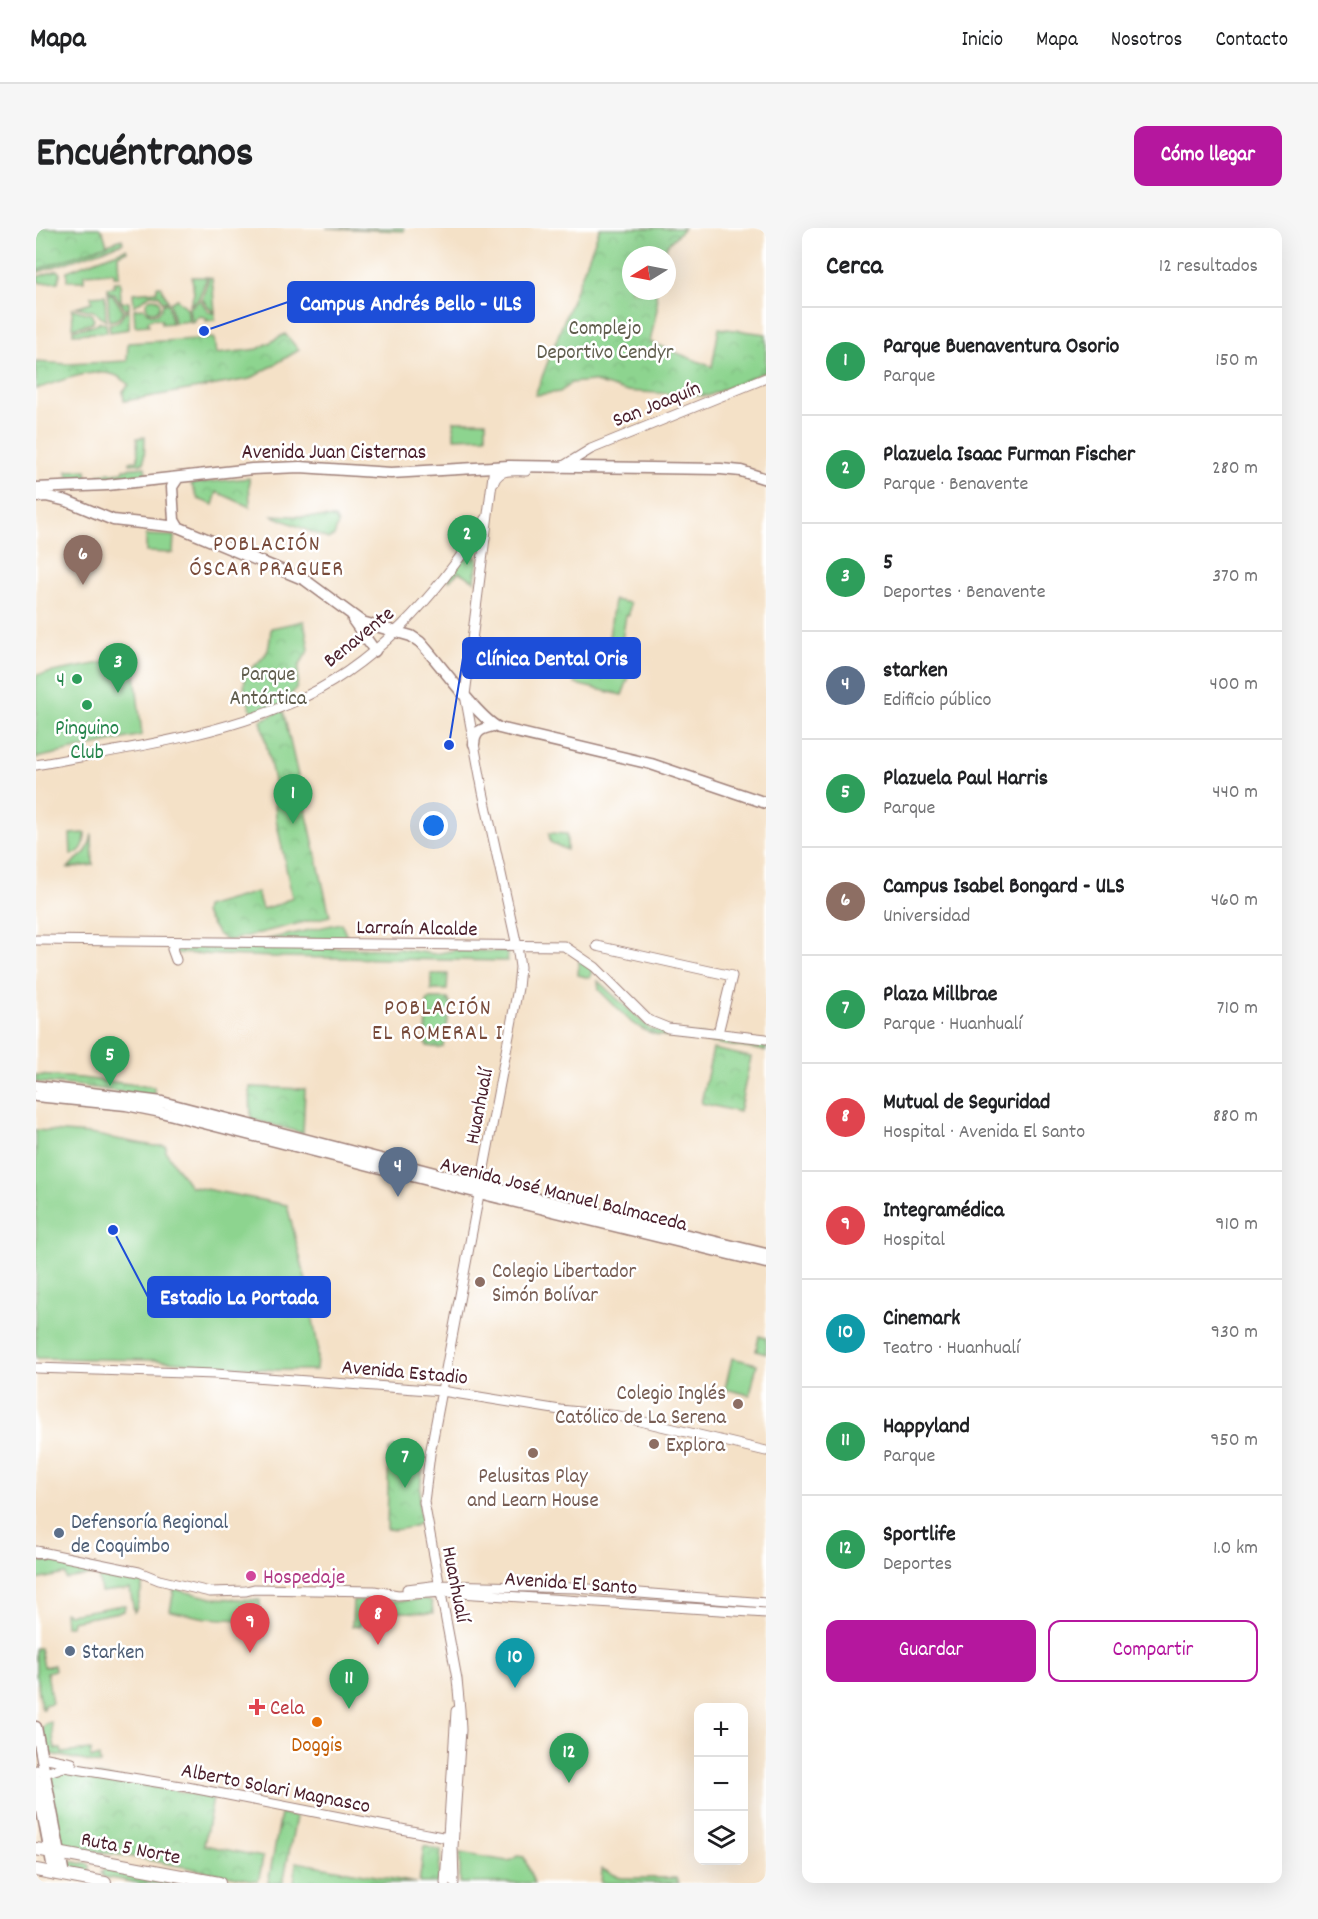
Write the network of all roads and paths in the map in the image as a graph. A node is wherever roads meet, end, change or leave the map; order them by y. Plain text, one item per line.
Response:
1 (766, 378) edge
2 (561, 467) junction
3 (498, 469) junction
4 (178, 478) junction
5 (161, 479) junction
6 (766, 479) edge
7 (36, 488) edge
8 (36, 496) edge
9 (488, 513) junction
10 (160, 525) junction
11 (178, 527) junction
12 (350, 615) junction
13 (396, 631) junction
14 (375, 651) junction
15 (465, 695) junction
16 (493, 726) junction
17 (474, 744) junction
18 (36, 765) edge
19 (766, 803) edge
20 (36, 940) edge
21 (177, 942) junction
22 (517, 946) junction
23 (597, 946) dead end
24 (176, 960) dead end
25 (718, 1033) junction
26 (766, 1039) edge
27 (36, 1086) edge
28 (36, 1096) edge
29 (480, 1189) junction
30 (766, 1254) edge
31 (766, 1263) edge
32 (36, 1368) edge
33 (442, 1390) junction
34 (766, 1451) edge
35 (38, 1552) edge
36 (576, 1588) junction
37 (439, 1589) junction
38 (586, 1600) junction
39 (766, 1603) edge
40 (766, 1613) edge
41 (457, 1679) junction
42 (36, 1727) edge
43 (42, 1757) junction
44 (39, 1774) edge
45 (124, 1777) junction
46 (38, 1803) edge
47 (448, 1815) junction
48 (425, 1834) junction
49 (447, 1842) junction
50 (36, 1849) edge
51 (55, 1852) junction
52 (103, 1861) junction
53 (36, 1870) edge
54 (59, 1875) junction
55 (99, 1882) edge
56 (219, 1883) edge
57 (452, 1883) edge

1 - 2 main road, San Joaquín
2 - 3 main road, Avenida Juan Cisternas
2 - 6 main road, Avenida Juan Cisternas
3 - 4 main road, Avenida Juan Cisternas
3 - 9 main road, Huanhualí
4 - 5 main road, Avenida Juan Cisternas
4 - 11 main road
5 - 7 main road, Avenida Juan Cisternas
5 - 10 main road
8 - 10 main road
9 - 13 main road, Benavente
9 - 15 main road, Huanhualí
10 - 11 main road
11 - 12 main road
12 - 13 main road
12 - 14 main road
13 - 14 main road, Benavente
13 - 15 main road
14 - 18 main road, Benavente
15 - 16 main road
15 - 17 main road, Huanhualí
16 - 17 main road
16 - 19 main road
17 - 22 main road, Huanhualí
20 - 21 main road, Larraín Alcalde
21 - 22 main road, Larraín Alcalde
21 - 24 main road
22 - 25 main road, Larraín Alcalde
22 - 29 main road, Huanhualí
23 - 25 main road
25 - 26 main road, Larraín Alcalde
27 - 29 main road, Avenida José Manuel Balmaceda
28 - 29 main road, Avenida José Manuel Balmaceda
29 - 30 main road, Avenida José Manuel Balmaceda
29 - 31 main road, Avenida José Manuel Balmaceda
29 - 33 main road, Huanhualí
32 - 33 main road, Avenida Estadio
33 - 34 main road, Avenida Estadio
33 - 37 main road, Huanhualí
35 - 37 main road, Avenida El Santo
36 - 37 main road, Avenida El Santo
36 - 38 main road
36 - 39 main road, Avenida El Santo
37 - 38 main road, Avenida El Santo
37 - 41 main road, Huanhualí
38 - 40 main road, Avenida El Santo
41 - 47 main road, Huanhualí
41 - 57 main road, Huanhualí
42 - 43 main road
43 - 44 main road
43 - 45 main road, Alberto Solari Magnasco
44 - 45 main road, Alberto Solari Magnasco
44 - 46 main road
44 - 51 main road
45 - 48 main road, Alberto Solari Magnasco
46 - 51 main road
47 - 48 main road
47 - 49 main road, Huanhualí
48 - 49 main road, Alberto Solari Magnasco
49 - 57 main road, Huanhualí
50 - 51 highway, Ruta 5 Norte
51 - 52 highway, Ruta 5 Norte
51 - 54 main road
52 - 55 highway
52 - 56 highway, Ruta 5 Norte
53 - 54 highway, Ruta 5 Norte
54 - 55 highway, Ruta 5 Norte

